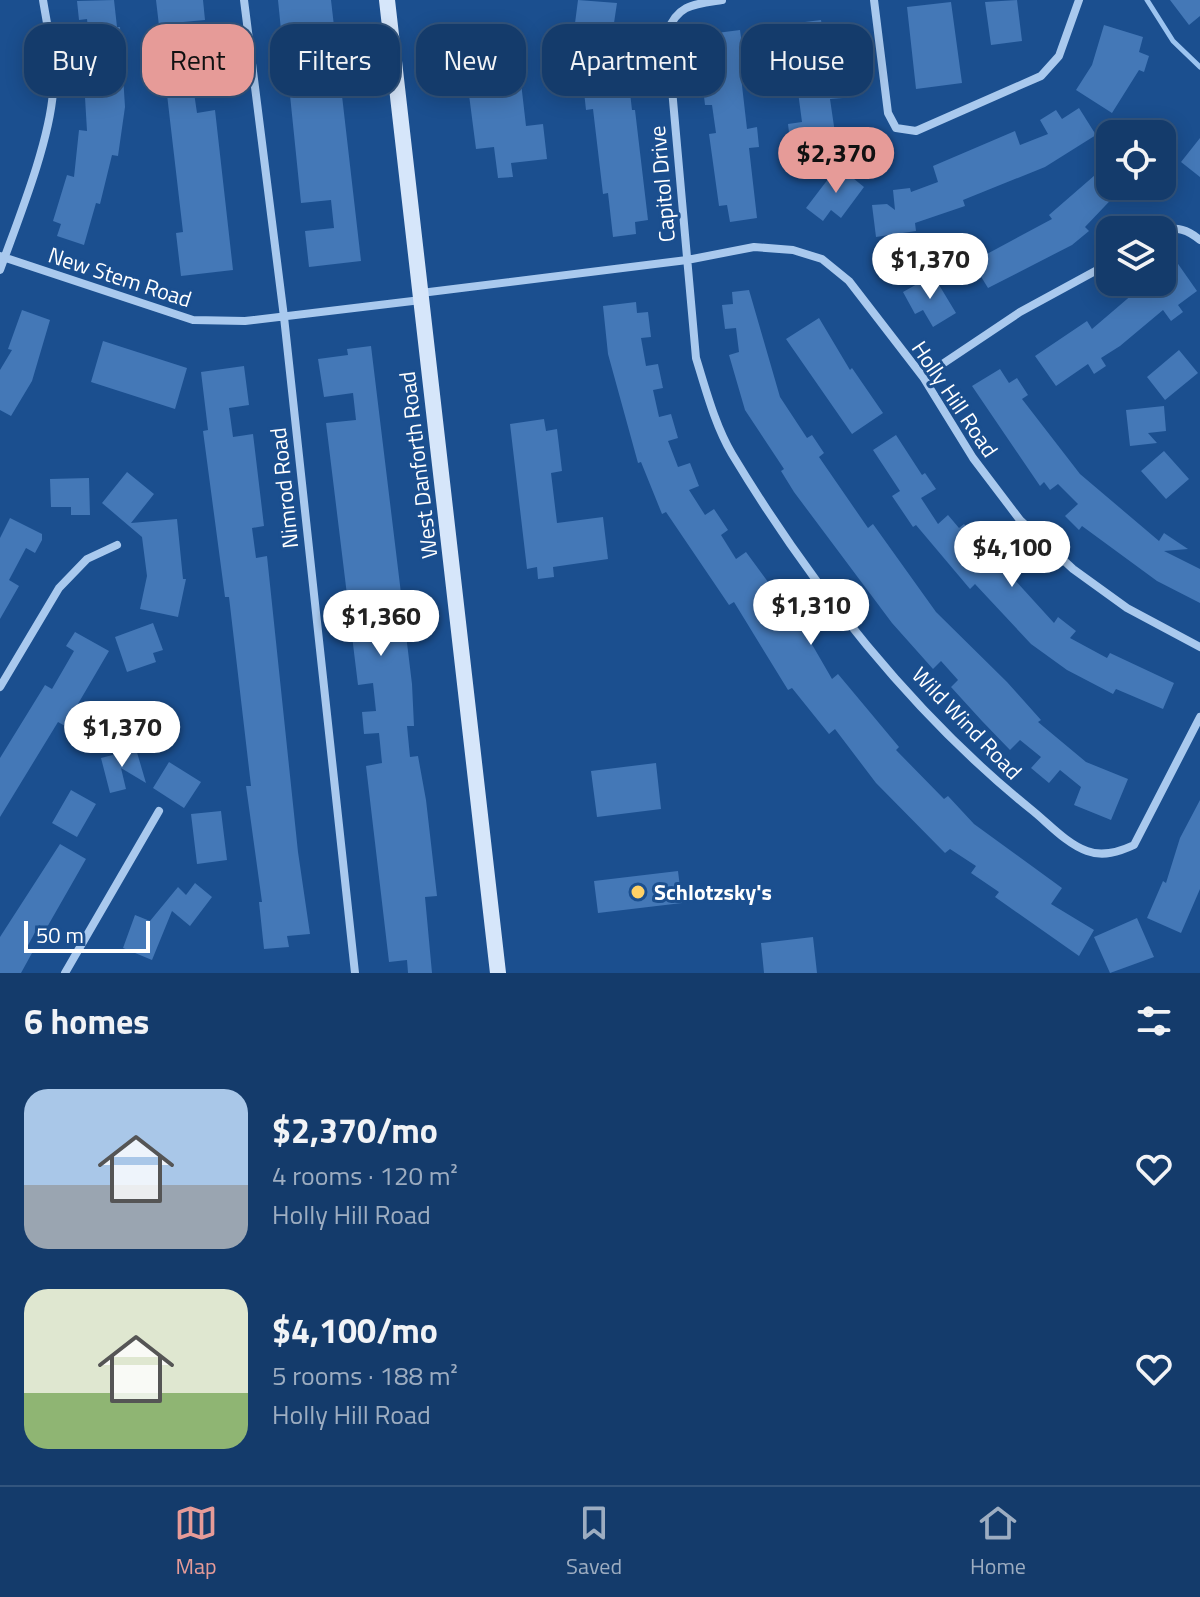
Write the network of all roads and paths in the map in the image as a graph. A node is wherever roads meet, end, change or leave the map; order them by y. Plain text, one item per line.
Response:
1 (43, 0) edge
2 (244, 0) edge
3 (387, 0) edge
4 (722, 0) edge
5 (874, 0) edge
6 (1079, 0) edge
7 (1176, 229) edge
8 (1200, 240) edge
9 (2, 257) edge
10 (687, 260) junction
11 (0, 270) edge
12 (1096, 271) edge
13 (421, 296) junction
14 (284, 317) junction
15 (923, 377) junction
16 (117, 545) dead end
17 (1200, 647) edge
18 (0, 687) edge
19 (1200, 717) edge
20 (159, 811) dead end
21 (65, 973) edge
22 (355, 973) edge
23 (498, 973) edge

1 - 9 street
2 - 14 street, Nimrod Road
3 - 13 main road, West Danforth Road
4 - 10 street, Capitol Drive
5 - 6 street
7 - 8 street
9 - 11 street
9 - 14 street, New Stem Road
10 - 13 street, Holly Hill Road
10 - 15 street, Holly Hill Road
10 - 19 street, Wild Wind Road
12 - 15 street
13 - 14 street, New Stem Road
13 - 23 main road, West Danforth Road
14 - 22 street, Nimrod Road
15 - 17 street, Holly Hill Road
16 - 18 street
20 - 21 street

